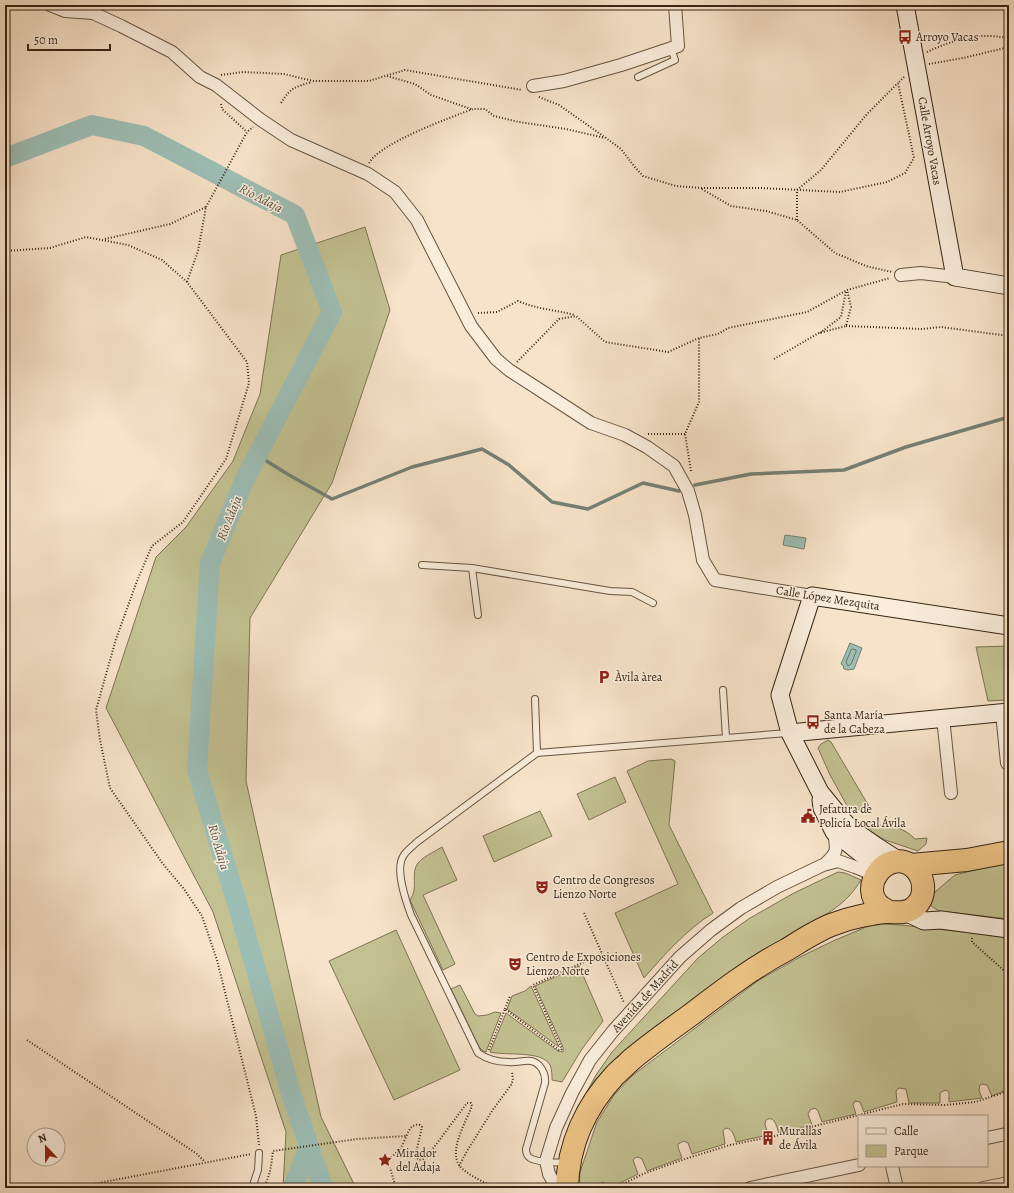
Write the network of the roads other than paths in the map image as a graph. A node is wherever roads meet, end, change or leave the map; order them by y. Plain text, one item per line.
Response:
1 (50, 5) edge
2 (675, 5) edge
3 (905, 5) edge
4 (671, 48) junction
5 (638, 77) dead end
6 (531, 91) road end
7 (901, 275) road end
8 (955, 277) junction
9 (1009, 286) edge
10 (422, 565) dead end
11 (472, 568) junction
12 (812, 596) junction
13 (653, 603) dead end
14 (478, 615) dead end
15 (1009, 626) edge
16 (723, 690) dead end
17 (535, 700) dead end
18 (1005, 712) edge
19 (943, 718) junction
20 (790, 733) junction
21 (726, 738) junction
22 (537, 753) junction
23 (1008, 763) dead end
24 (820, 792) junction
25 (951, 793) dead end
26 (834, 832) junction
27 (1009, 852) edge
28 (967, 860) junction
29 (906, 863) junction
30 (823, 865) junction
31 (875, 878) junction
32 (909, 903) junction
33 (831, 925) junction
34 (1009, 929) edge
35 (1009, 1136) edge
36 (988, 1138) edge
37 (259, 1153) road end
38 (546, 1161) junction
39 (569, 1161) junction
40 (858, 1165) edge
41 (892, 1167) edge
42 (1009, 1183) edge
43 (558, 1187) edge
44 (252, 1188) edge
45 (750, 1188) edge
46 (897, 1188) edge
47 (983, 1188) edge

1 - 12 street, Calle López Mezquita
2 - 4 street
3 - 8 street, Calle Arroyo Vacas
4 - 5 lane
4 - 6 street
7 - 8 street
8 - 9 street
10 - 11 lane
11 - 13 lane
11 - 14 lane
12 - 15 street, Calle López Mezquita
12 - 20 street
16 - 21 lane
17 - 22 lane
18 - 19 street
18 - 23 street
19 - 20 street
19 - 25 street
20 - 21 lane
20 - 24 street
21 - 22 lane
22 - 38 lane
24 - 26 street
24 - 29 street
26 - 30 street, Avenida de Madrid
26 - 31 street
27 - 28 highway
28 - 29 highway
28 - 32 highway
29 - 31 highway
29 - 32 highway
30 - 31 street, Avenida de Madrid
30 - 38 street, Avenida de Madrid
31 - 32 highway
31 - 33 highway
32 - 33 highway
32 - 34 street
33 - 39 highway
35 - 36 street
37 - 44 lane
38 - 39 lane
38 - 43 street
39 - 43 highway
40 - 45 street
41 - 46 street
42 - 47 street

